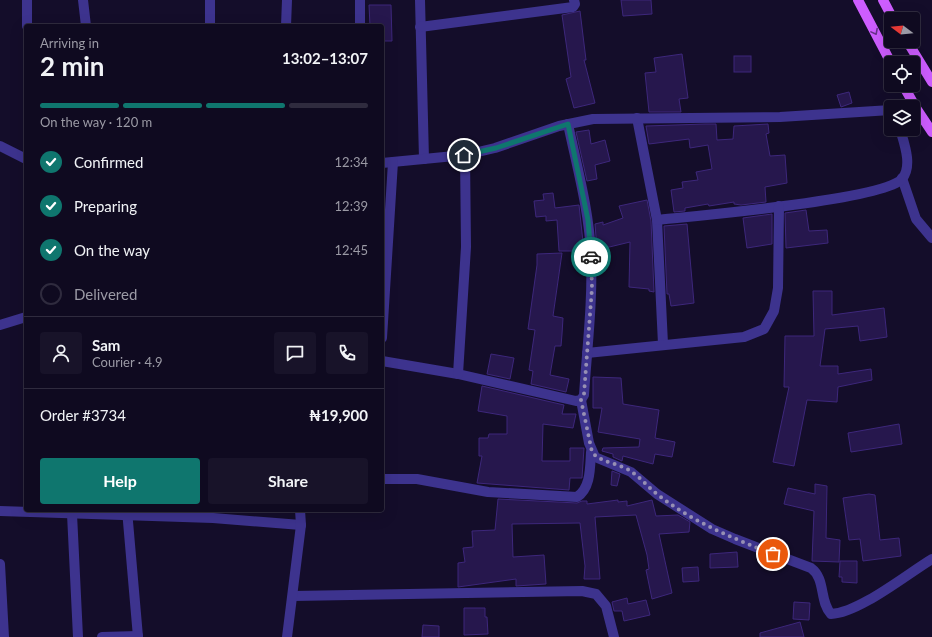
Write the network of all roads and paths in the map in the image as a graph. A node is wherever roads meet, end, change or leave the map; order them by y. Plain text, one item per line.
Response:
1 (27, 0) edge
2 (83, 0) edge
3 (210, 0) edge
4 (287, 0) edge
5 (360, 0) edge
6 (420, 0) edge
7 (574, 0) edge
8 (858, 0) edge
9 (883, 0) edge
10 (889, 12) edge
11 (27, 24) edge
12 (86, 24) edge
13 (210, 24) edge
14 (286, 24) edge
15 (360, 24) edge
16 (420, 27) junction
17 (911, 48) edge
18 (887, 56) edge
19 (932, 82) edge
20 (884, 110) edge
21 (920, 116) edge
22 (637, 118) junction
23 (568, 124) junction
24 (932, 132) edge
25 (901, 136) edge
26 (0, 146) edge
27 (464, 155) junction
28 (24, 158) edge
29 (424, 159) junction
30 (393, 162) junction
31 (384, 163) edge
32 (902, 178) junction
33 (779, 206) junction
34 (657, 220) junction
35 (932, 238) edge
36 (384, 306) edge
37 (24, 318) edge
38 (0, 325) edge
39 (663, 344) junction
40 (587, 353) junction
41 (384, 361) edge
42 (458, 374) junction
43 (581, 400) junction
44 (592, 452) junction
45 (384, 479) edge
46 (0, 511) edge
47 (300, 512) edge
48 (127, 513) edge
49 (72, 514) junction
50 (301, 525) junction
51 (932, 559) edge
52 (0, 564) edge
53 (293, 596) junction
54 (4, 637) edge
55 (78, 637) edge
56 (102, 637) edge
57 (138, 637) edge
58 (287, 637) edge
59 (614, 637) edge

1 - 11 street
2 - 12 street
3 - 13 street
4 - 14 street
5 - 15 street
6 - 16 street
7 - 16 street
8 -> 18 main road
9 - 10 main road
16 - 29 street
17 - 19 main road
20 - 22 street
21 - 24 main road
22 - 23 street
22 - 34 street
23 - 27 street
23 - 40 street
25 - 32 street
26 - 28 street
27 - 29 street
27 - 42 street
29 - 30 street
30 - 31 street
30 - 36 street
32 - 33 street
32 - 35 street
33 - 34 street
33 - 39 street
34 - 39 street
37 - 38 street
39 - 40 street
40 - 43 street
41 - 42 street
42 - 43 street
43 - 44 street
44 - 45 street
44 - 51 street
46 - 49 street
47 - 50 street
48 - 49 street
48 - 50 street
48 - 57 street
49 - 55 street
50 - 53 street
52 - 54 street
53 - 58 street
53 - 59 street
56 - 57 street

